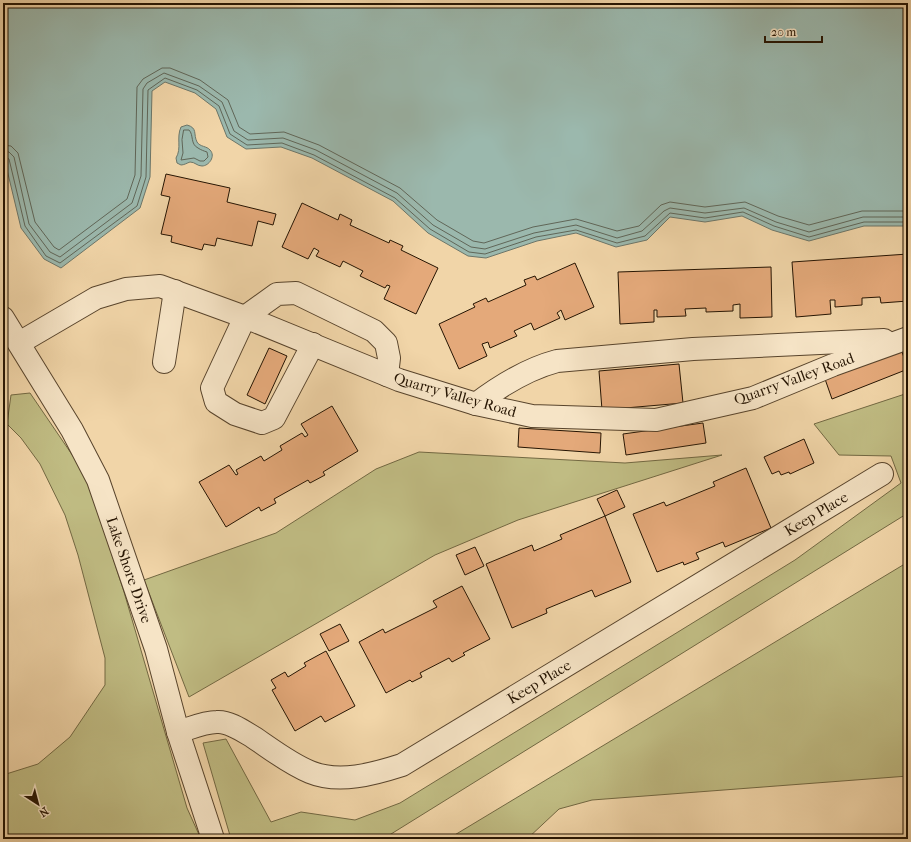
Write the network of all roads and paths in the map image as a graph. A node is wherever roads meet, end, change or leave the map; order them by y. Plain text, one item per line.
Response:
1 (174, 291) junction
2 (245, 317) junction
3 (3, 318) edge
4 (907, 339) edge
5 (19, 343) junction
6 (312, 344) junction
7 (164, 362) dead end
8 (387, 375) junction
9 (476, 404) junction
10 (882, 474) dead end
11 (178, 732) junction
12 (214, 839) edge

1 - 2 street, Quarry Valley Road
1 - 5 street, Quarry Valley Road
1 - 7 street
2 - 6 street, Quarry Valley Road
2 - 6 street
2 - 8 street
3 - 5 street, Lake Shore Drive
4 - 9 street
4 - 9 street, Quarry Valley Road
5 - 11 street, Lake Shore Drive
6 - 8 street, Quarry Valley Road
8 - 9 street, Quarry Valley Road
10 - 11 street, Keep Place
11 - 12 street, Lake Shore Drive

